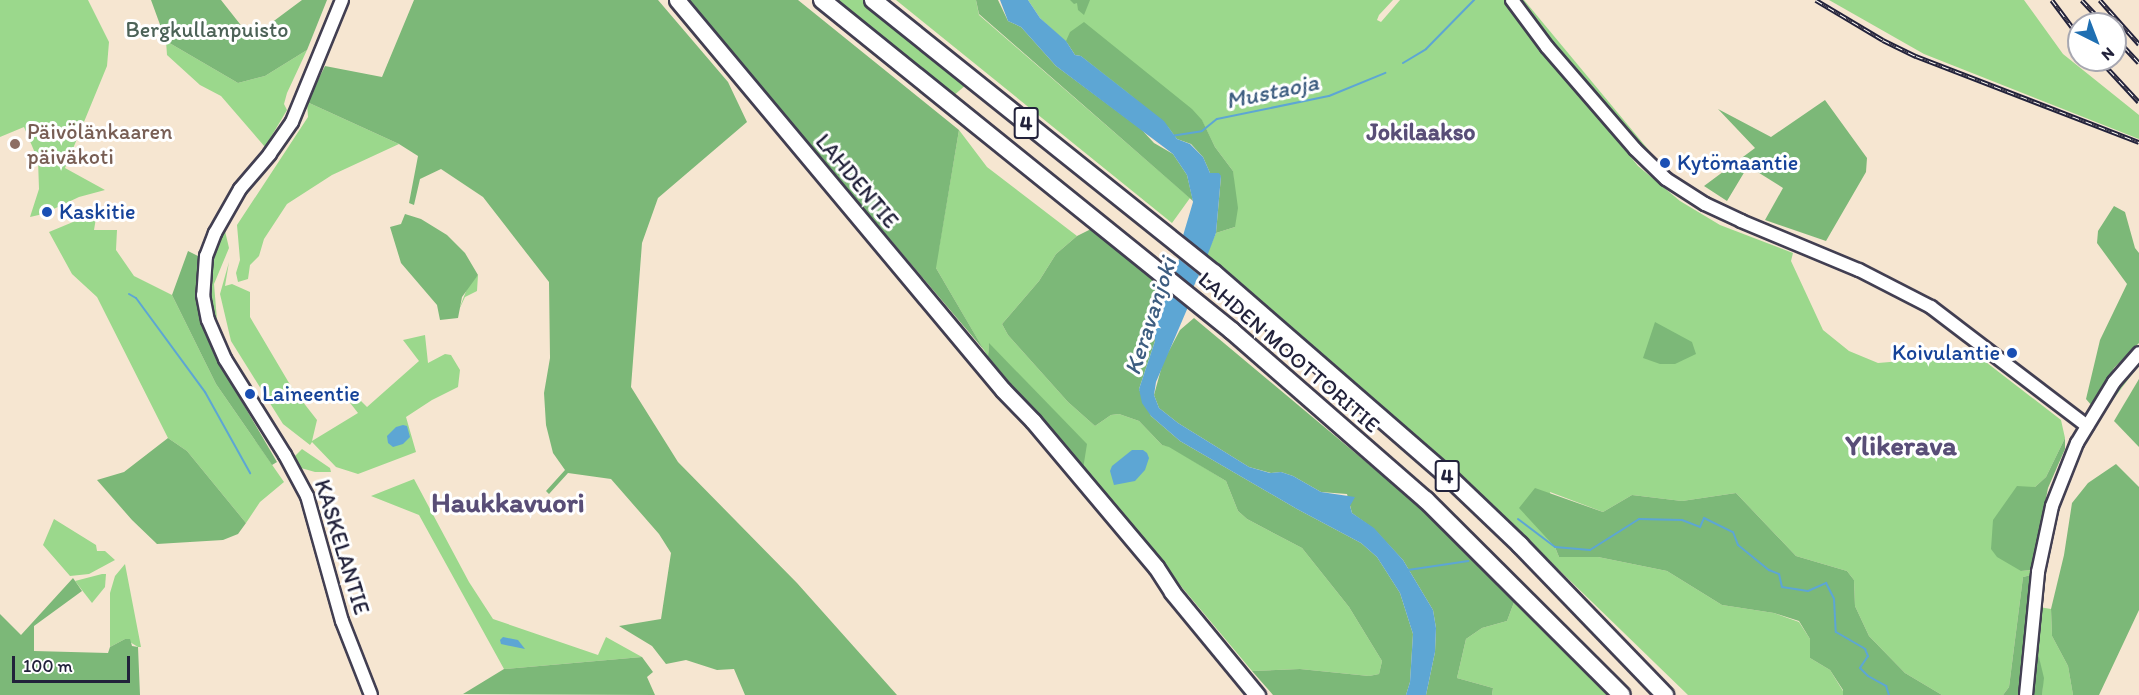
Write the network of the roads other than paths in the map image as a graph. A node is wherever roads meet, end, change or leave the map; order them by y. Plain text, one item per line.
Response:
1 (342, 0) edge
2 (677, 0) edge
3 (822, 0) edge
4 (873, 0) edge
5 (1512, 0) edge
6 (2139, 352) edge
7 (2087, 426) junction
8 (371, 695) edge
9 (1257, 695) edge
10 (1622, 695) edge
11 (1665, 695) edge
12 (2026, 695) edge

1 - 8 street, KASKELANTIE
2 - 9 main road, LAHDENTIE
3 - 10 highway, LAHDEN MOOTTORITIE / 4
4 - 11 highway, LAHDEN MOOTTORITIE / 4
5 - 7 street
6 - 7 street
7 - 12 street

